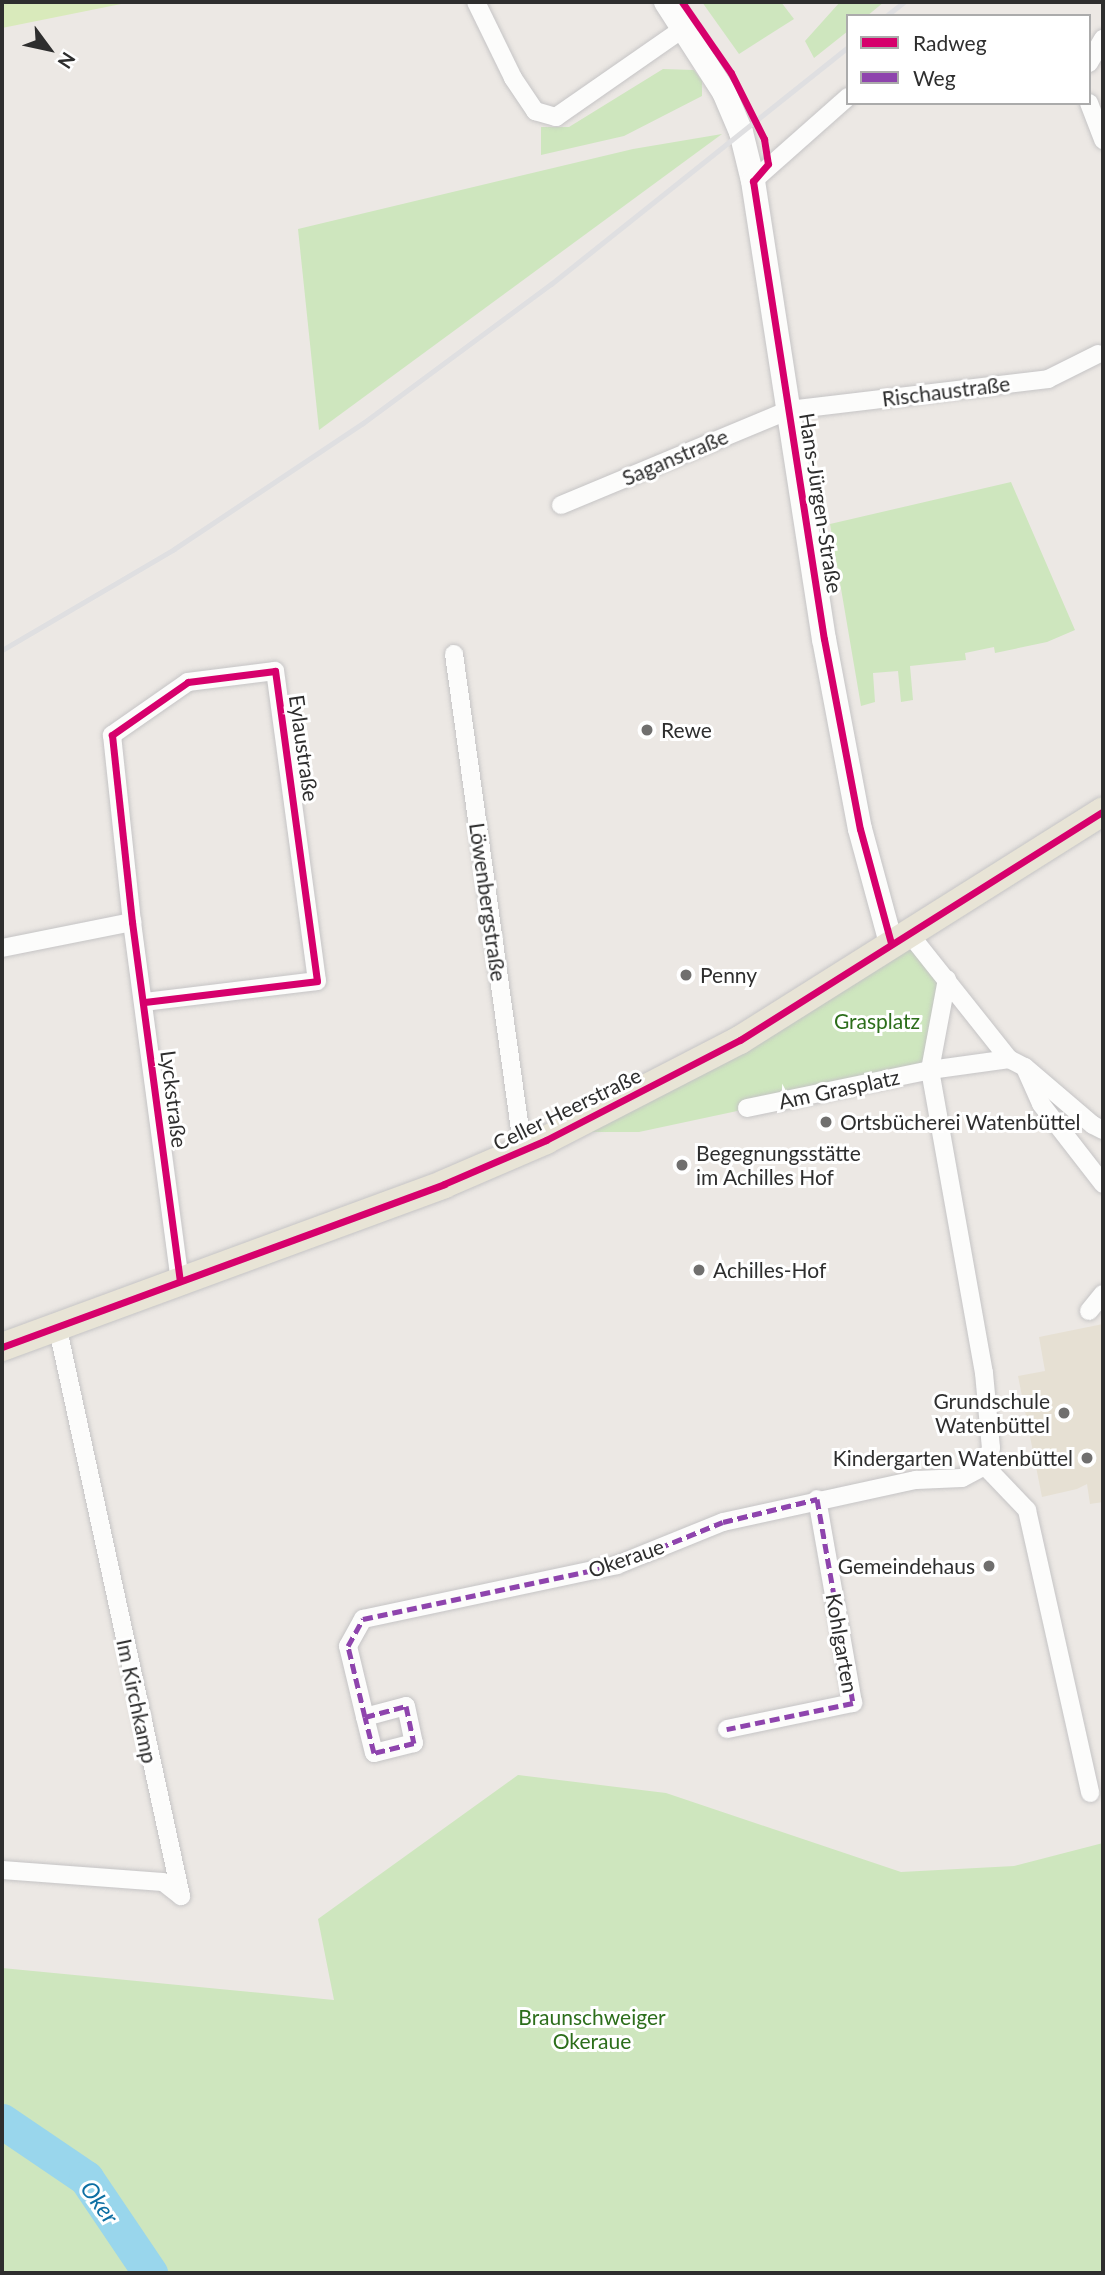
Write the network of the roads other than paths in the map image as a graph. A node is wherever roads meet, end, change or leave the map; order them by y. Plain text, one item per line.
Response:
1 (475, 2) edge
2 (666, 2) edge
3 (684, 28) junction
4 (1103, 39) edge
5 (1091, 60) edge
6 (846, 99) edge
7 (1090, 105) edge
8 (1103, 140) edge
9 (753, 181) junction
10 (1098, 354) dead end
11 (789, 410) junction
12 (561, 505) dead end
13 (454, 654) dead end
14 (1103, 811) edge
15 (132, 922) junction
16 (900, 938) junction
17 (2, 948) edge
18 (947, 979) junction
19 (144, 1002) junction
20 (1017, 1063) junction
21 (930, 1070) junction
22 (747, 1108) dead end
23 (1103, 1130) edge
24 (523, 1151) junction
25 (1103, 1184) edge
26 (180, 1281) junction
27 (1103, 1294) edge
28 (1089, 1311) dead end
29 (57, 1325) junction
30 (2, 1347) edge
31 (985, 1466) junction
32 (817, 1499) junction
33 (365, 1717) dead end
34 (727, 1729) dead end
35 (1090, 1793) dead end
36 (2, 1870) edge

1 - 3 street
2 - 3 main road, Hans-Jürgen-Straße
3 - 9 main road, Hans-Jürgen-Straße
4 - 5 street
6 - 9 street
7 - 8 street
9 - 11 main road, Hans-Jürgen-Straße
10 - 11 street, Rischaustraße
11 - 12 street, Saganstraße
11 - 16 main road, Hans-Jürgen-Straße
13 - 24 street, Löwenbergstraße
14 - 16 main road, Celler Heerstraße
15 - 17 street
15 - 19 street, Lyckstraße
15 - 19 street, Eylaustraße
16 - 18 street
16 - 24 main road, Celler Heerstraße
18 - 20 street
18 - 21 street
19 - 26 street, Lyckstraße
20 - 21 street, Am Grasplatz
20 - 23 street
20 - 25 street
21 - 22 street, Am Grasplatz
21 - 31 street
24 - 26 main road, Celler Heerstraße
26 - 29 main road, Celler Heerstraße
27 - 28 street
29 - 30 main road, Celler Heerstraße
29 - 36 street, Im Kirchkamp
31 - 32 street, Okeraue
31 - 35 street
32 - 33 street, Okeraue
32 - 34 street, Kohlgarten

